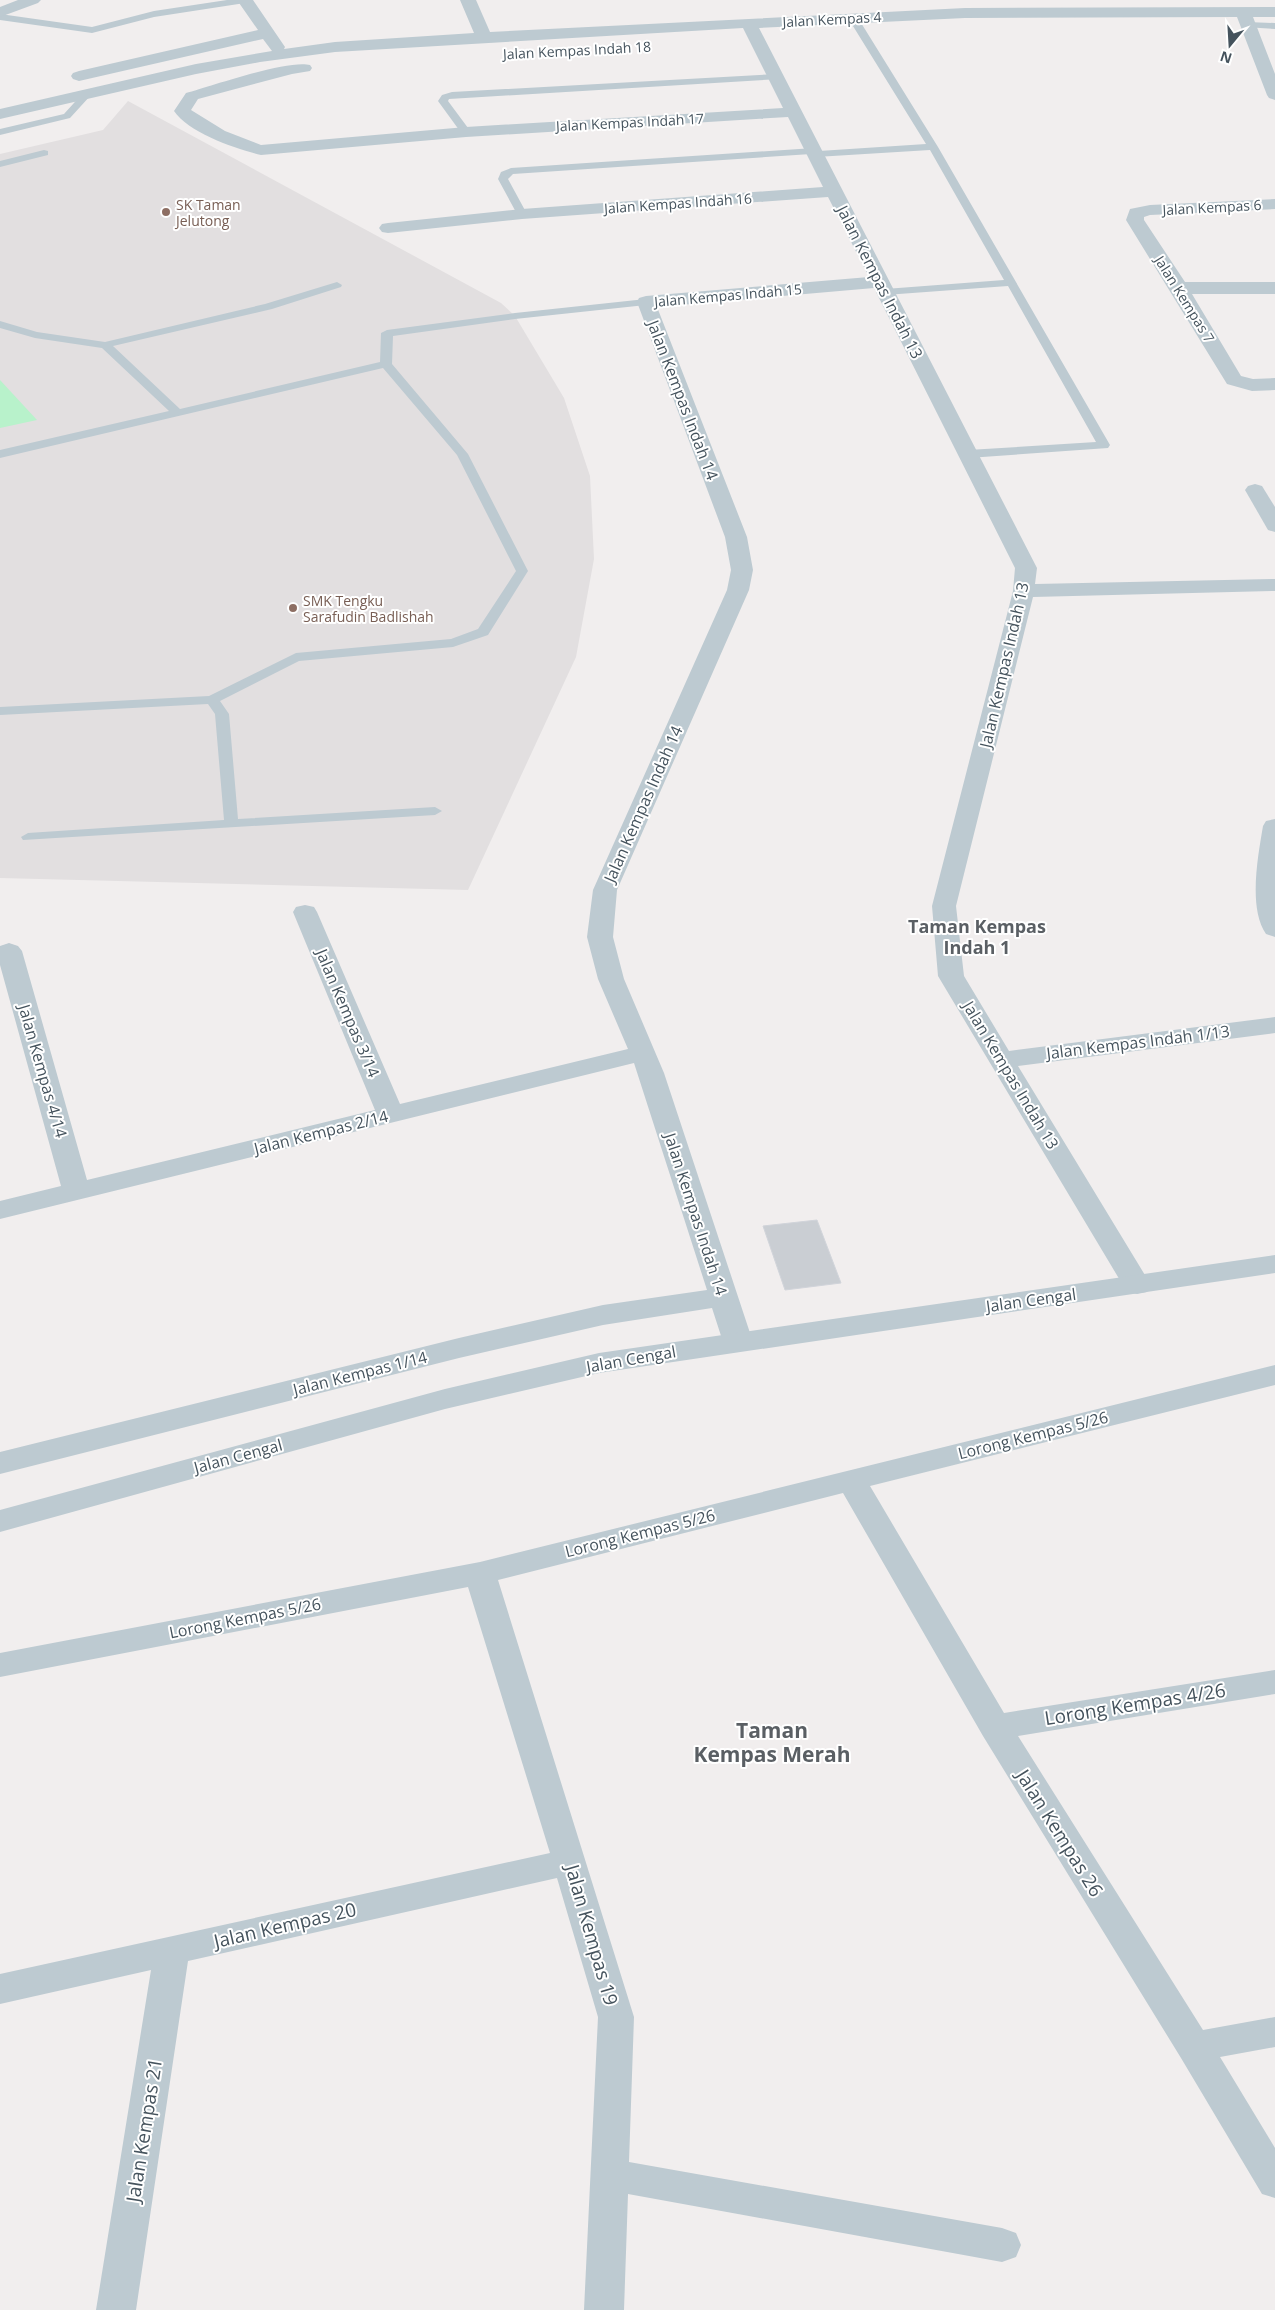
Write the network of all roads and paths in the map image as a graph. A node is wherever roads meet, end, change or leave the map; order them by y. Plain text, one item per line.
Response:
1 (33, 0) edge
2 (246, 0) edge
3 (468, 0) edge
4 (961, 7) edge
5 (0, 12) edge
6 (1275, 12) edge
7 (0, 17) edge
8 (853, 18) junction
9 (1245, 19) junction
10 (1275, 26) edge
11 (267, 32) junction
12 (753, 32) junction
13 (484, 37) junction
14 (738, 41) dead end
15 (390, 43) junction
16 (282, 54) junction
17 (396, 60) dead end
18 (319, 66) dead end
19 (80, 76) dead end
20 (777, 77) junction
21 (1272, 80) edge
22 (86, 95) junction
23 (794, 112) junction
24 (0, 114) edge
25 (0, 132) edge
26 (466, 132) junction
27 (933, 147) junction
28 (815, 152) junction
29 (44, 153) dead end
30 (0, 164) edge
31 (834, 191) junction
32 (1275, 204) edge
33 (1150, 210) joint
34 (522, 214) junction
35 (388, 228) dead end
36 (1010, 283) junction
37 (336, 285) dead end
38 (883, 287) junction
39 (1179, 288) junction
40 (1275, 288) edge
41 (646, 302) junction
42 (0, 324) edge
43 (105, 345) junction
44 (386, 364) junction
45 (1275, 384) edge
46 (178, 413) junction
47 (0, 454) edge
48 (968, 454) junction
49 (1255, 490) dead end
50 (1275, 526) edge
51 (1275, 585) edge
52 (1024, 591) junction
53 (212, 700) junction
54 (0, 711) edge
55 (435, 811) dead end
56 (231, 824) junction
57 (1275, 826) edge
58 (28, 837) dead end
59 (305, 912) dead end
60 (1275, 930) edge
61 (9, 951) dead end
62 (1275, 1025) edge
63 (643, 1053) junction
64 (1002, 1060) junction
65 (391, 1115) junction
66 (76, 1192) junction
67 (0, 1210) edge
68 (1275, 1264) edge
69 (1137, 1285) junction
70 (723, 1297) junction
71 (738, 1342) junction
72 (1275, 1375) edge
73 (0, 1463) edge
74 (851, 1480) junction
75 (0, 1521) edge
76 (480, 1573) junction
77 (0, 1665) edge
78 (1275, 1682) edge
79 (995, 1727) junction
80 (570, 1862) junction
81 (172, 1951) junction
82 (0, 1989) edge
83 (1275, 2032) edge
84 (1194, 2047) junction
85 (610, 2175) junction
86 (1275, 2182) edge
87 (1002, 2245) dead end
88 (116, 2310) edge
89 (604, 2310) edge

1 - 5 street
2 - 7 lane
2 - 11 street
3 - 13 street
4 - 8 street, Jalan Kempas 4
4 - 9 street, Jalan Kempas 4
6 - 9 street, Jalan Kempas 4
8 - 12 street, Jalan Kempas 4
8 - 27 lane
9 - 10 lane
9 - 21 street
11 - 16 street
11 - 19 street
12 - 13 street, Jalan Kempas 4
12 - 14 street
12 - 20 street, Jalan Kempas Indah 13
13 - 15 street, Jalan Kempas 4
15 - 16 street, Jalan Kempas 4
15 - 17 street
16 - 22 street, Jalan Kempas 4
18 - 26 street, Jalan Kempas Indah 17
20 - 23 street, Jalan Kempas Indah 13
20 - 26 lane
22 - 24 street, Jalan Kempas 4
22 - 25 lane
23 - 26 street, Jalan Kempas Indah 17
23 - 28 street, Jalan Kempas Indah 13
27 - 28 lane
27 - 36 lane
28 - 31 street, Jalan Kempas Indah 13
28 - 34 lane
29 - 30 lane
31 - 34 street, Jalan Kempas Indah 16
31 - 38 street, Jalan Kempas Indah 13
32 - 33 street, Jalan Kempas 6
33 - 39 street, Jalan Kempas 7
34 - 35 street, Jalan Kempas Indah 16
36 - 38 lane
36 - 48 lane
37 - 43 lane
38 - 41 street, Jalan Kempas Indah 15
38 - 48 street, Jalan Kempas Indah 13
39 - 40 street
39 - 45 street, Jalan Kempas 7
41 - 44 lane, Jalan Kempas Indah 15
41 - 63 street, Jalan Kempas Indah 14
42 - 43 lane
43 - 46 lane
44 - 46 lane
44 - 53 lane
46 - 47 lane
48 - 52 street, Jalan Kempas Indah 13
49 - 50 street
51 - 52 street
52 - 64 street, Jalan Kempas Indah 13
53 - 54 lane
53 - 56 lane
55 - 56 lane
56 - 58 lane
57 - 60 street
59 - 65 street, Jalan Kempas 3/14
61 - 66 street, Jalan Kempas 4/14
62 - 64 street, Jalan Kempas Indah 1/13
63 - 65 street, Jalan Kempas 2/14
63 - 70 street, Jalan Kempas Indah 14
64 - 69 street, Jalan Kempas Indah 13
65 - 66 street, Jalan Kempas 2/14
66 - 67 street, Jalan Kempas 2/14
68 - 69 street, Jalan Cengal
69 - 71 street, Jalan Cengal
70 - 71 street, Jalan Kempas Indah 14
70 - 73 street, Jalan Kempas 1/14
71 - 75 street, Jalan Cengal
72 - 74 street, Lorong Kempas 5/26
74 - 76 street, Lorong Kempas 5/26
74 - 79 street, Jalan Kempas 26
76 - 77 street, Lorong Kempas 5/26
76 - 80 street, Jalan Kempas 19
78 - 79 street, Lorong Kempas 4/26
79 - 84 street, Jalan Kempas 26
80 - 81 street, Jalan Kempas 20
80 - 85 street, Jalan Kempas 19
81 - 82 street, Jalan Kempas 20
81 - 88 street, Jalan Kempas 21
83 - 84 street
84 - 86 street, Jalan Kempas 26
85 - 87 street
85 - 89 street, Jalan Kempas 19

